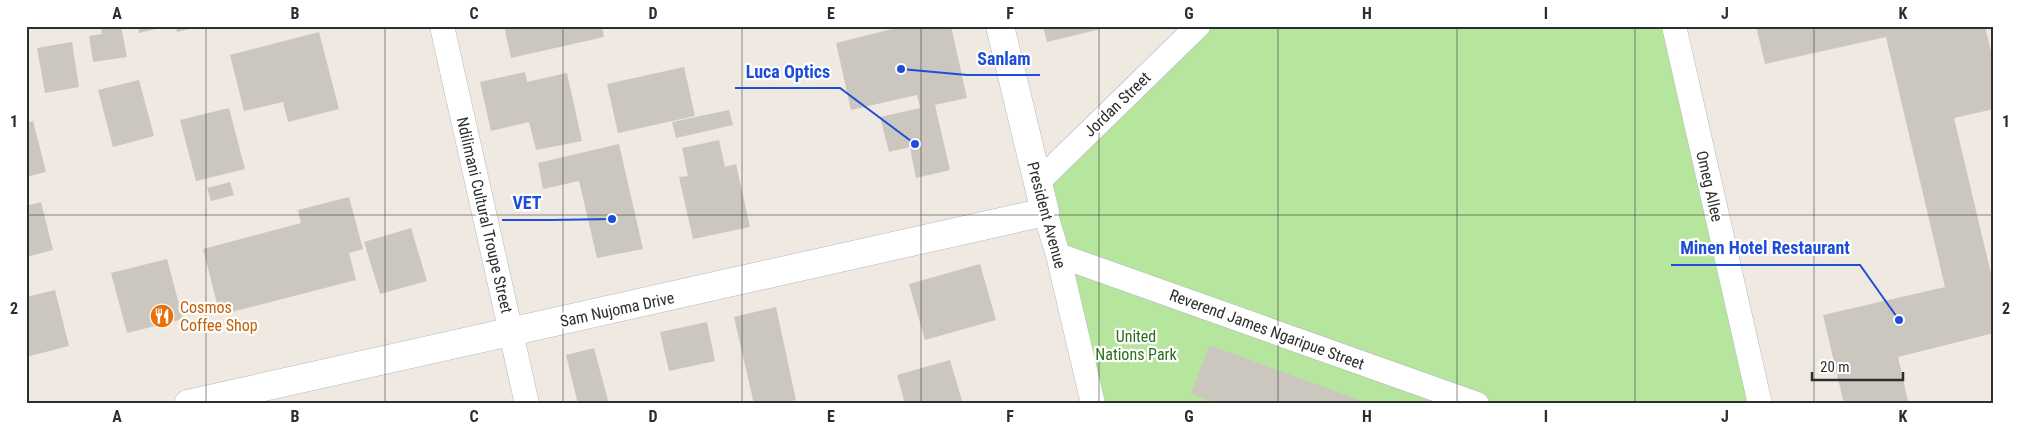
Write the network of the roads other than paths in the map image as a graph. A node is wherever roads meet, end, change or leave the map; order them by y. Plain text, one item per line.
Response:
1 (442, 26) edge
2 (1000, 26) edge
3 (1198, 26) edge
4 (1674, 26) edge
5 (1037, 183) junction
6 (1045, 212) junction
7 (1058, 255) junction
8 (511, 332) junction
9 (188, 404) edge
10 (527, 404) edge
11 (1093, 404) edge
12 (1477, 404) edge
13 (1760, 404) edge

1 - 8 street, Ndilimani Cultural Troupe Street
2 - 5 street, President Avenue
3 - 5 street, Jordan Street
4 - 13 street, Omeg Allee
5 - 6 street, President Avenue
6 - 7 street, President Avenue
6 - 8 street, Sam Nujoma Drive
7 - 11 street, President Avenue
7 - 12 street, Reverend James Ngaripue Street
8 - 9 street, Sam Nujoma Drive
8 - 10 street, Ndilimani Cultural Troupe Street

